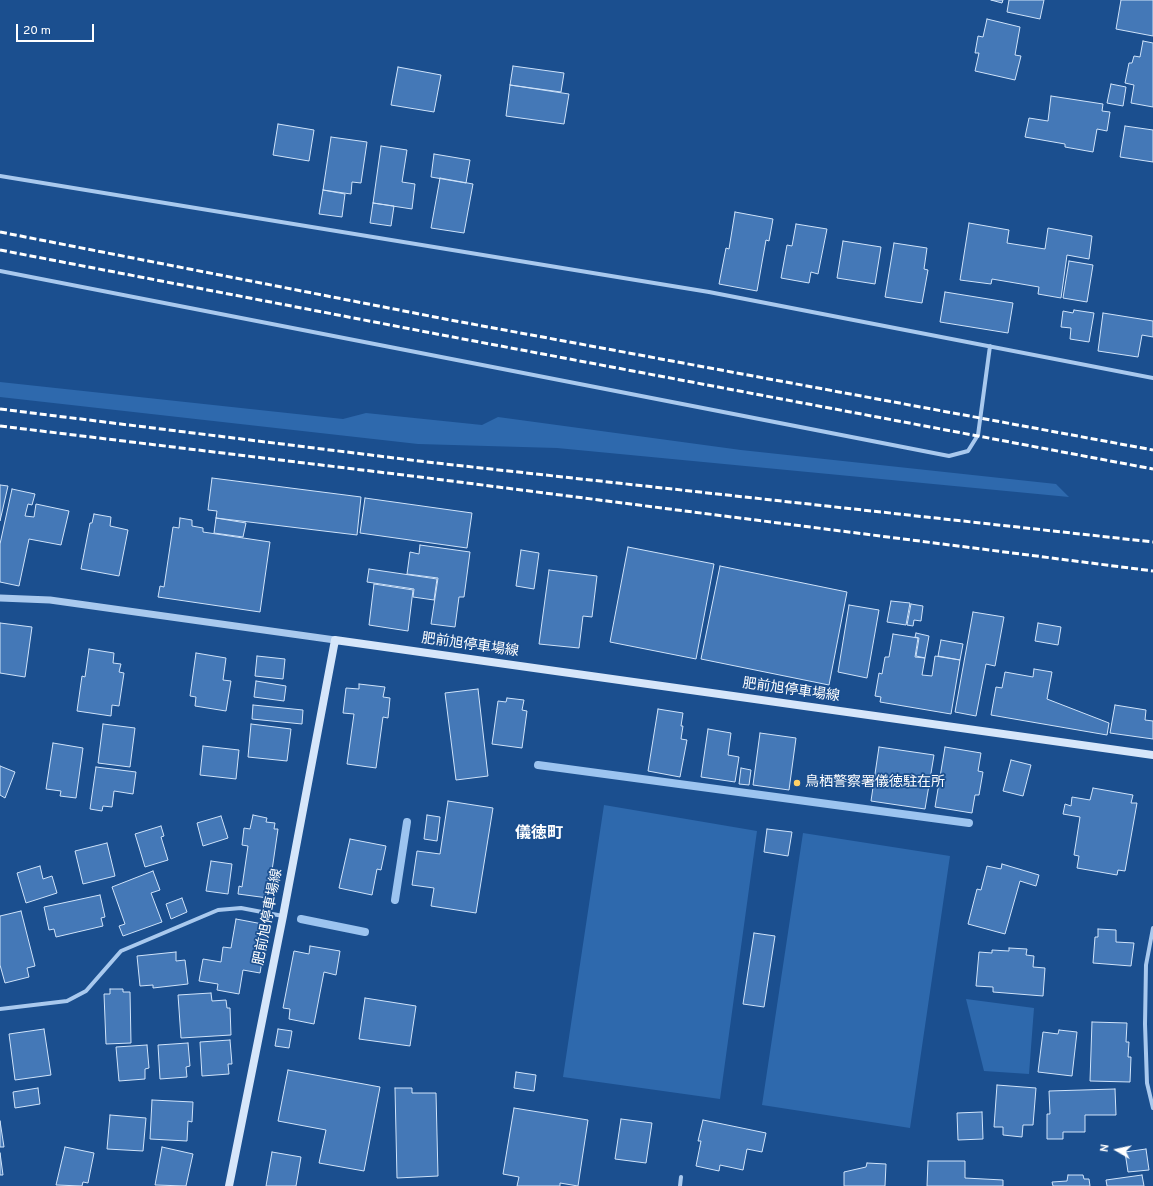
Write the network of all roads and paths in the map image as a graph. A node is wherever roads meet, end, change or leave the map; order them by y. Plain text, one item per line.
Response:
1 (0, 176) edge
2 (0, 271) edge
3 (990, 346) junction
4 (1153, 378) edge
5 (0, 598) edge
6 (335, 640) junction
7 (1153, 755) edge
8 (283, 916) junction
9 (1153, 928) edge
10 (0, 1009) edge
11 (1153, 1108) edge
12 (681, 1177) dead end
13 (229, 1186) edge
14 (680, 1186) edge

1 - 3 street
2 - 3 street
3 - 4 street
5 - 6 street
6 - 7 main road, 肥前旭停車場線
6 - 8 main road, 肥前旭停車場線
8 - 10 street
8 - 13 main road, 肥前旭停車場線
9 - 11 street
12 - 14 street

